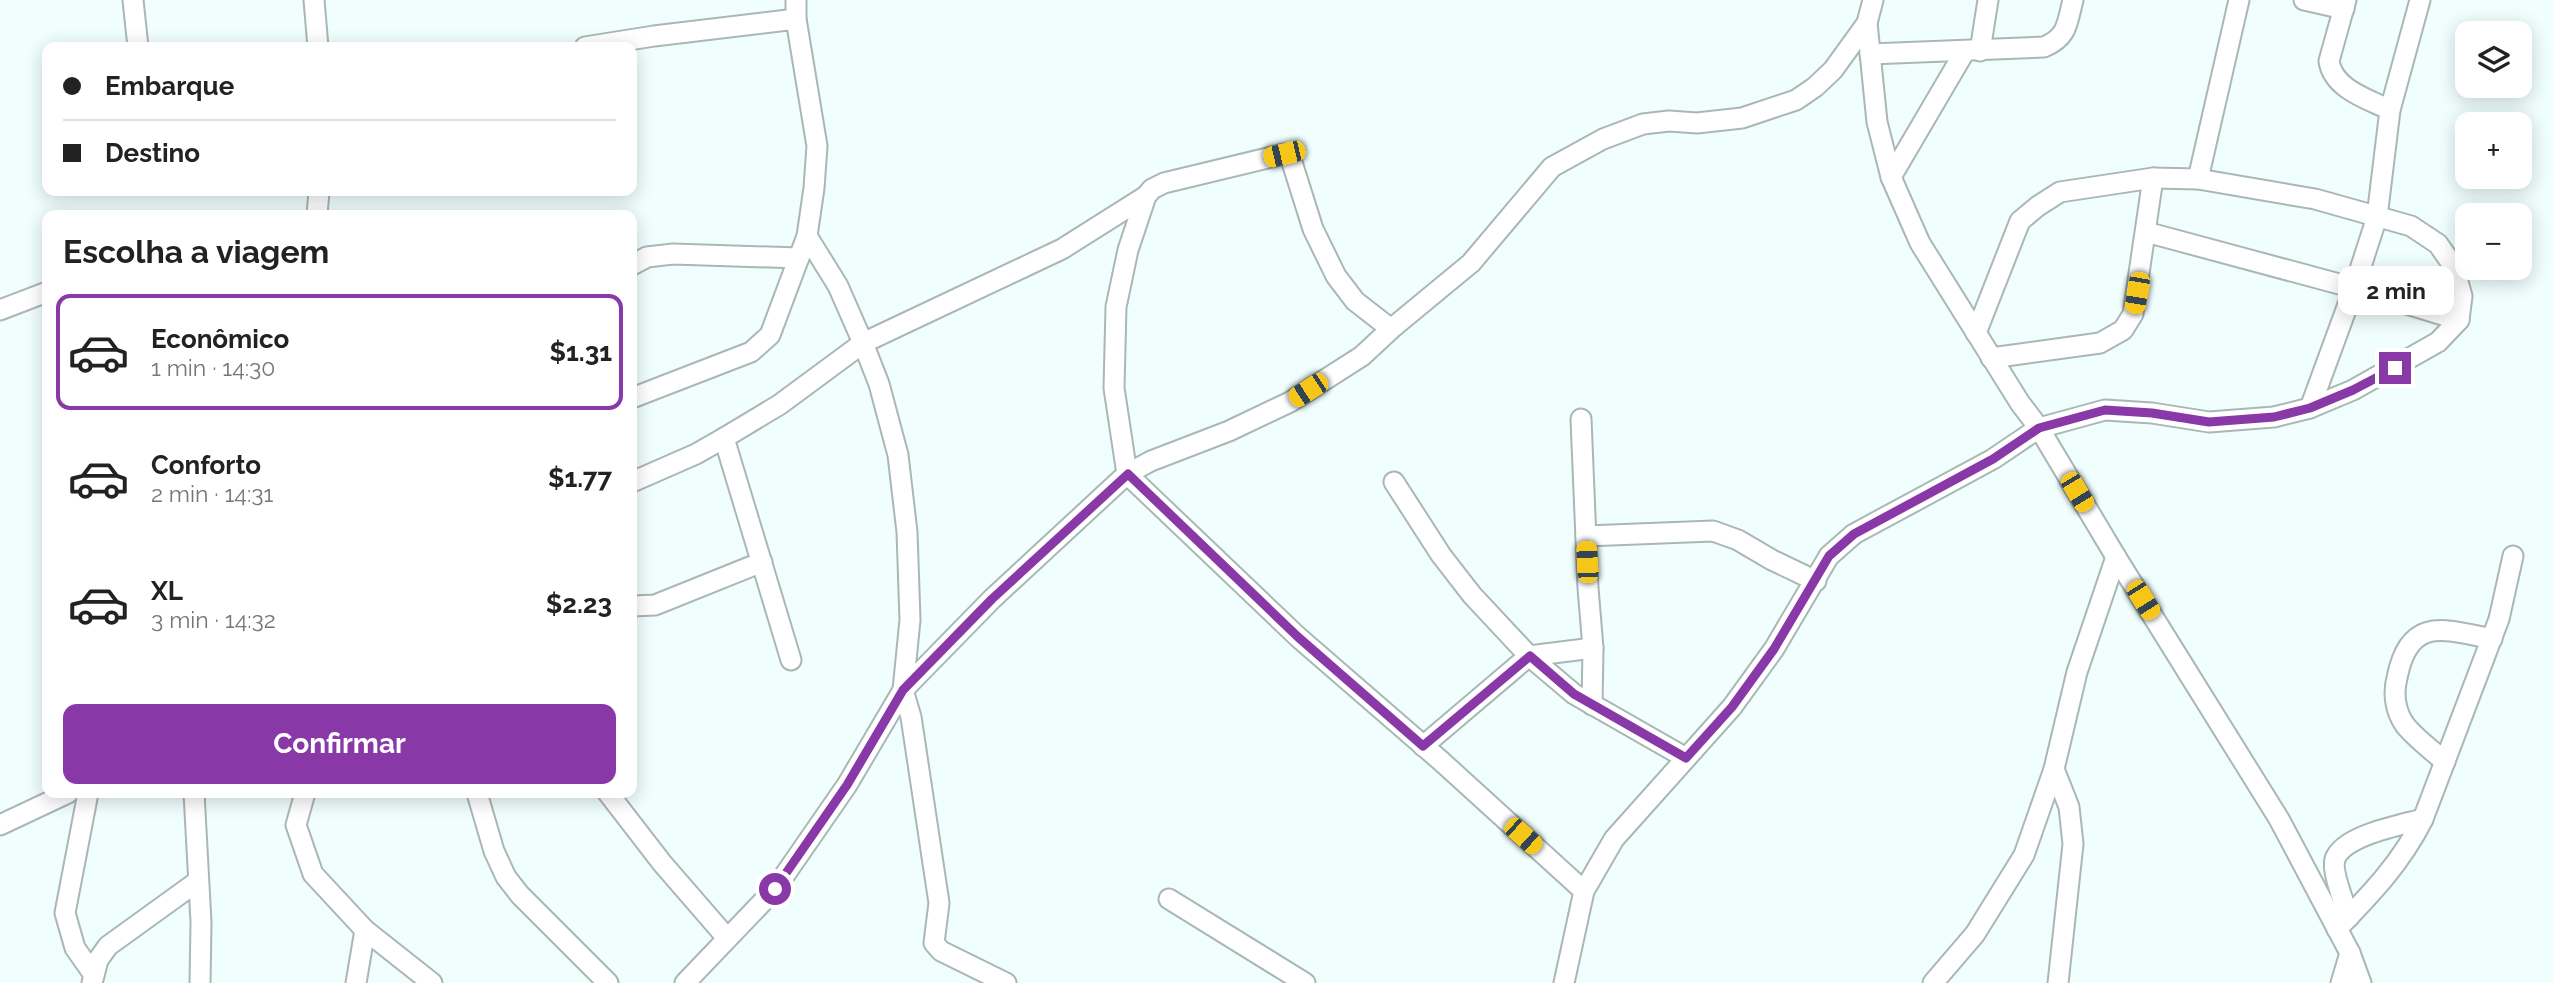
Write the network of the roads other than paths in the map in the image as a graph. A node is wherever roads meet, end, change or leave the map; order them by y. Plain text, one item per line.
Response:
1 (133, 0) edge
2 (314, 0) edge
3 (1873, 0) edge
4 (1988, 0) edge
5 (2073, 0) edge
6 (2239, 0) edge
7 (2304, 0) edge
8 (2420, 0) edge
9 (2345, 4) edge
10 (796, 9) edge
11 (1867, 23) junction
12 (137, 42) edge
13 (318, 42) edge
14 (616, 42) edge
15 (1972, 51) junction
16 (1870, 54) junction
17 (2390, 110) junction
18 (1891, 177) junction
19 (2153, 178) junction
20 (2197, 180) junction
21 (1146, 196) junction
22 (2377, 217) junction
23 (2146, 232) junction
24 (807, 236) junction
25 (799, 258) junction
26 (637, 262) edge
27 (2354, 288) junction
28 (42, 294) edge
29 (0, 310) edge
30 (2459, 320) junction
31 (1391, 329) junction
32 (1976, 333) junction
33 (863, 343) junction
34 (1992, 358) junction
35 (637, 396) edge
36 (2310, 408) junction
37 (1581, 419) dead end
38 (2039, 428) junction
39 (724, 438) junction
40 (1128, 474) junction
41 (637, 480) edge
42 (1394, 482) dead end
43 (1586, 536) junction
44 (2513, 556) dead end
45 (2116, 557) junction
46 (762, 562) junction
47 (1816, 581) junction
48 (637, 606) edge
49 (2492, 639) junction
50 (1593, 649) junction
51 (1530, 656) junction
52 (791, 660) dead end
53 (903, 690) junction
54 (1592, 705) junction
55 (1423, 746) junction
56 (1686, 758) junction
57 (2445, 762) junction
58 (2054, 769) junction
59 (57, 798) edge
60 (87, 798) edge
61 (194, 798) edge
62 (304, 798) edge
63 (478, 798) edge
64 (612, 798) edge
65 (2423, 819) junction
66 (0, 825) edge
67 (198, 881) junction
68 (1584, 891) junction
69 (1169, 899) dead end
70 (2343, 923) junction
71 (365, 930) junction
72 (727, 938) junction
73 (2350, 953) junction
74 (93, 979) edge
75 (201, 983) edge
76 (356, 983) edge
77 (432, 983) edge
78 (608, 983) edge
79 (685, 983) edge
80 (1006, 983) edge
81 (1305, 983) edge
82 (1564, 983) edge
83 (1933, 983) edge
84 (2058, 983) edge
85 (2341, 983) edge
86 (2361, 983) edge

1 - 12 street
2 - 13 street
3 - 11 street
4 - 15 street
5 - 15 street
6 - 20 street
7 - 9 street
8 - 17 street
9 - 17 street
10 - 14 street
10 - 24 street
11 - 16 street
11 - 31 street
15 - 16 street
15 - 18 street
16 - 18 street
17 - 22 street
18 - 32 street
19 - 20 street
19 - 23 street
19 - 32 street
20 - 22 street
21 - 31 street
21 - 33 street
21 - 40 street
22 - 27 street
22 - 30 street
23 - 27 street
23 - 34 street
24 - 25 street
24 - 33 street
25 - 26 street
25 - 35 street
27 - 30 street
27 - 36 street
28 - 29 street
30 - 36 street
31 - 40 street
32 - 34 street
33 - 39 street
33 - 53 street
34 - 38 street
36 - 38 street
37 - 43 street
38 - 45 street
38 - 47 street
39 - 41 street
39 - 46 street
40 - 53 street
40 - 55 street
42 - 51 street
43 - 47 street
43 - 50 street
44 - 49 street
45 - 58 street
45 - 70 street
46 - 48 street
46 - 52 street
47 - 56 street
49 - 57 street
49 - 57 street
50 - 51 street
50 - 54 street
51 - 54 street
51 - 55 street
53 - 72 street
53 - 80 street
54 - 56 street
55 - 68 street
56 - 68 street
57 - 65 street
58 - 83 street
58 - 84 street
59 - 66 street
60 - 74 street
61 - 67 street
62 - 71 street
63 - 78 street
64 - 72 street
65 - 70 street
65 - 70 street
67 - 74 street
67 - 75 street
68 - 82 street
69 - 81 street
70 - 73 street
71 - 76 street
71 - 77 street
72 - 79 street
73 - 85 street
73 - 86 street

